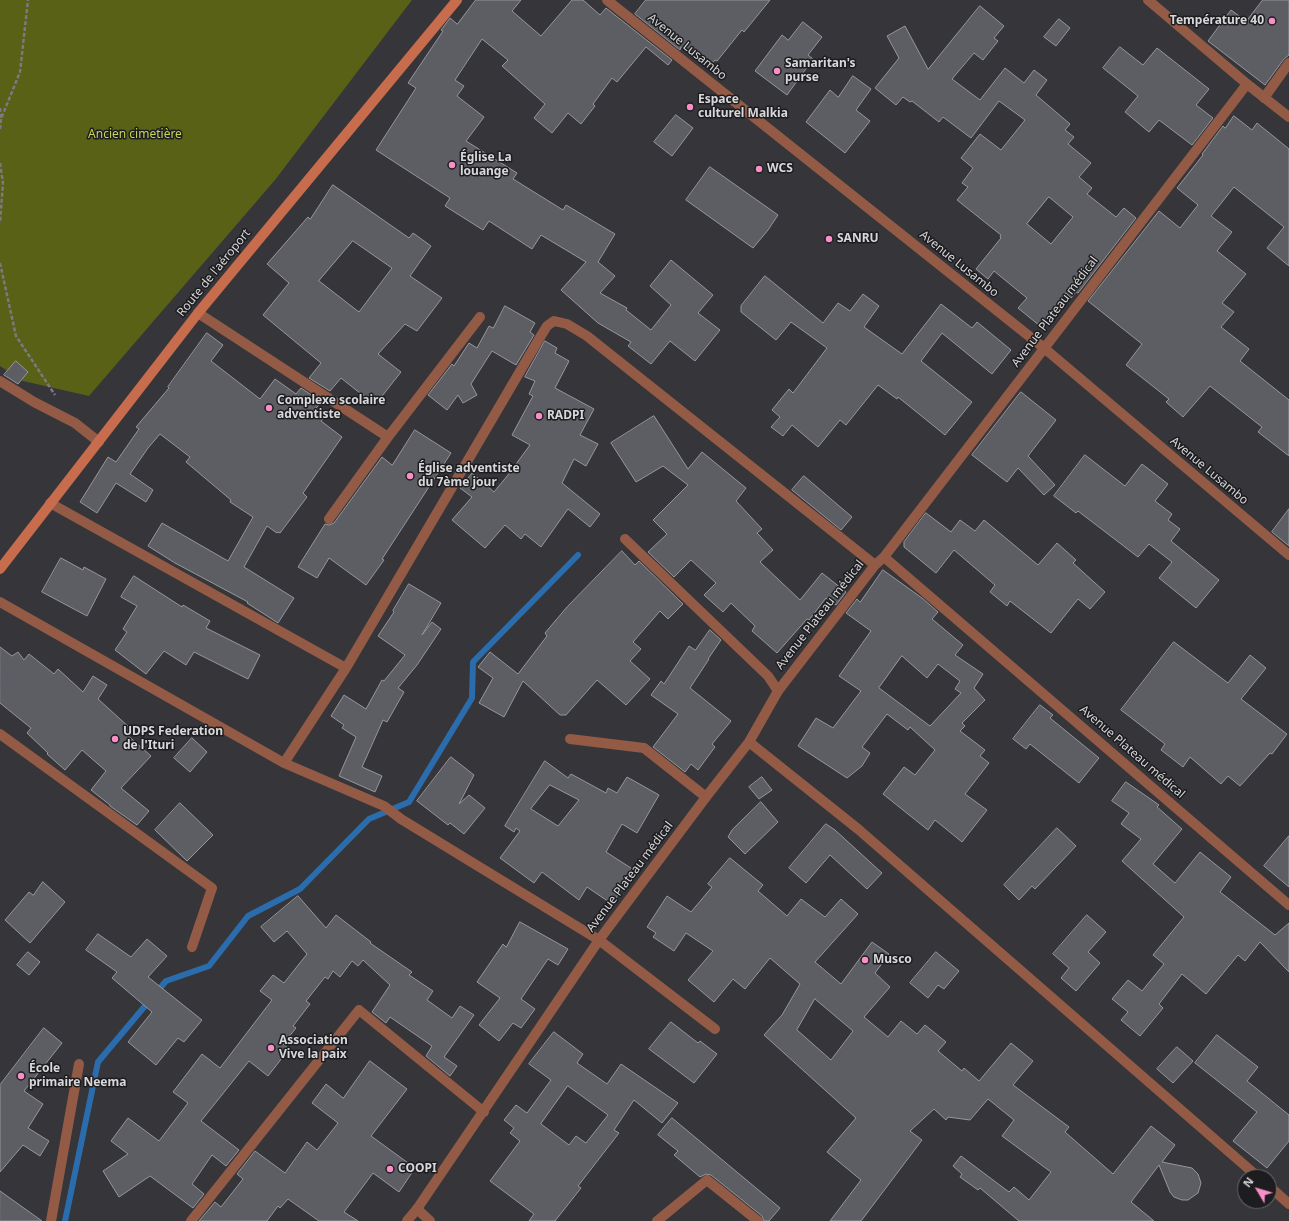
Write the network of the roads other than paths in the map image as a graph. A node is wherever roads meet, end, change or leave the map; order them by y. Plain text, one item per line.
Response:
1 (457, 0) edge
2 (607, 0) edge
3 (1148, 0) edge
4 (1289, 63) edge
5 (1247, 84) junction
6 (1264, 98) junction
7 (1289, 117) edge
8 (198, 313) junction
9 (480, 317) dead end
10 (1044, 348) junction
11 (0, 381) edge
12 (388, 437) junction
13 (99, 442) junction
14 (50, 503) junction
15 (329, 519) dead end
16 (625, 539) dead end
17 (1289, 555) edge
18 (884, 557) junction
19 (875, 566) junction
20 (0, 569) edge
21 (0, 602) edge
22 (346, 668) junction
23 (778, 691) junction
24 (0, 734) edge
25 (570, 739) dead end
26 (749, 742) junction
27 (284, 763) junction
28 (706, 797) junction
29 (1289, 905) edge
30 (599, 940) junction
31 (192, 947) dead end
32 (715, 1029) dead end
33 (79, 1064) dead end
34 (484, 1112) junction
35 (1249, 1169) edge
36 (1277, 1193) edge
37 (1289, 1204) edge
38 (417, 1209) junction
39 (50, 1221) edge
40 (191, 1221) edge
41 (407, 1221) edge
42 (430, 1221) edge
43 (657, 1221) edge
44 (758, 1221) edge

1 - 8 street, Route de l'aéroport
2 - 10 street, Avenue Lusambo
3 - 5 street
4 - 6 street
5 - 6 street
5 - 10 street, Avenue Plateau médical
6 - 7 street
8 - 12 street
8 - 13 street, Route de l'aéroport
9 - 12 street
10 - 17 street, Avenue Lusambo
10 - 18 street, Avenue Plateau médical
11 - 13 street
12 - 15 street
13 - 14 street, Route de l'aéroport
14 - 20 street, Route de l'aéroport
14 - 22 street
16 - 23 street
18 - 19 street, Avenue Plateau médical
18 - 29 street, Avenue Plateau médical
19 - 22 street
19 - 23 street, Avenue Plateau médical
21 - 27 street
22 - 27 street
23 - 26 street, Avenue Plateau médical
24 - 31 street
25 - 28 street
26 - 28 street, Avenue Plateau médical
26 - 35 street
27 - 30 street
28 - 30 street, Avenue Plateau médical
30 - 32 street
30 - 34 street, Avenue Plateau médical
33 - 39 street
34 - 38 street, Avenue Plateau médical
34 - 40 street
36 - 37 street
38 - 41 street, Avenue Plateau médical
38 - 42 street
43 - 44 street

